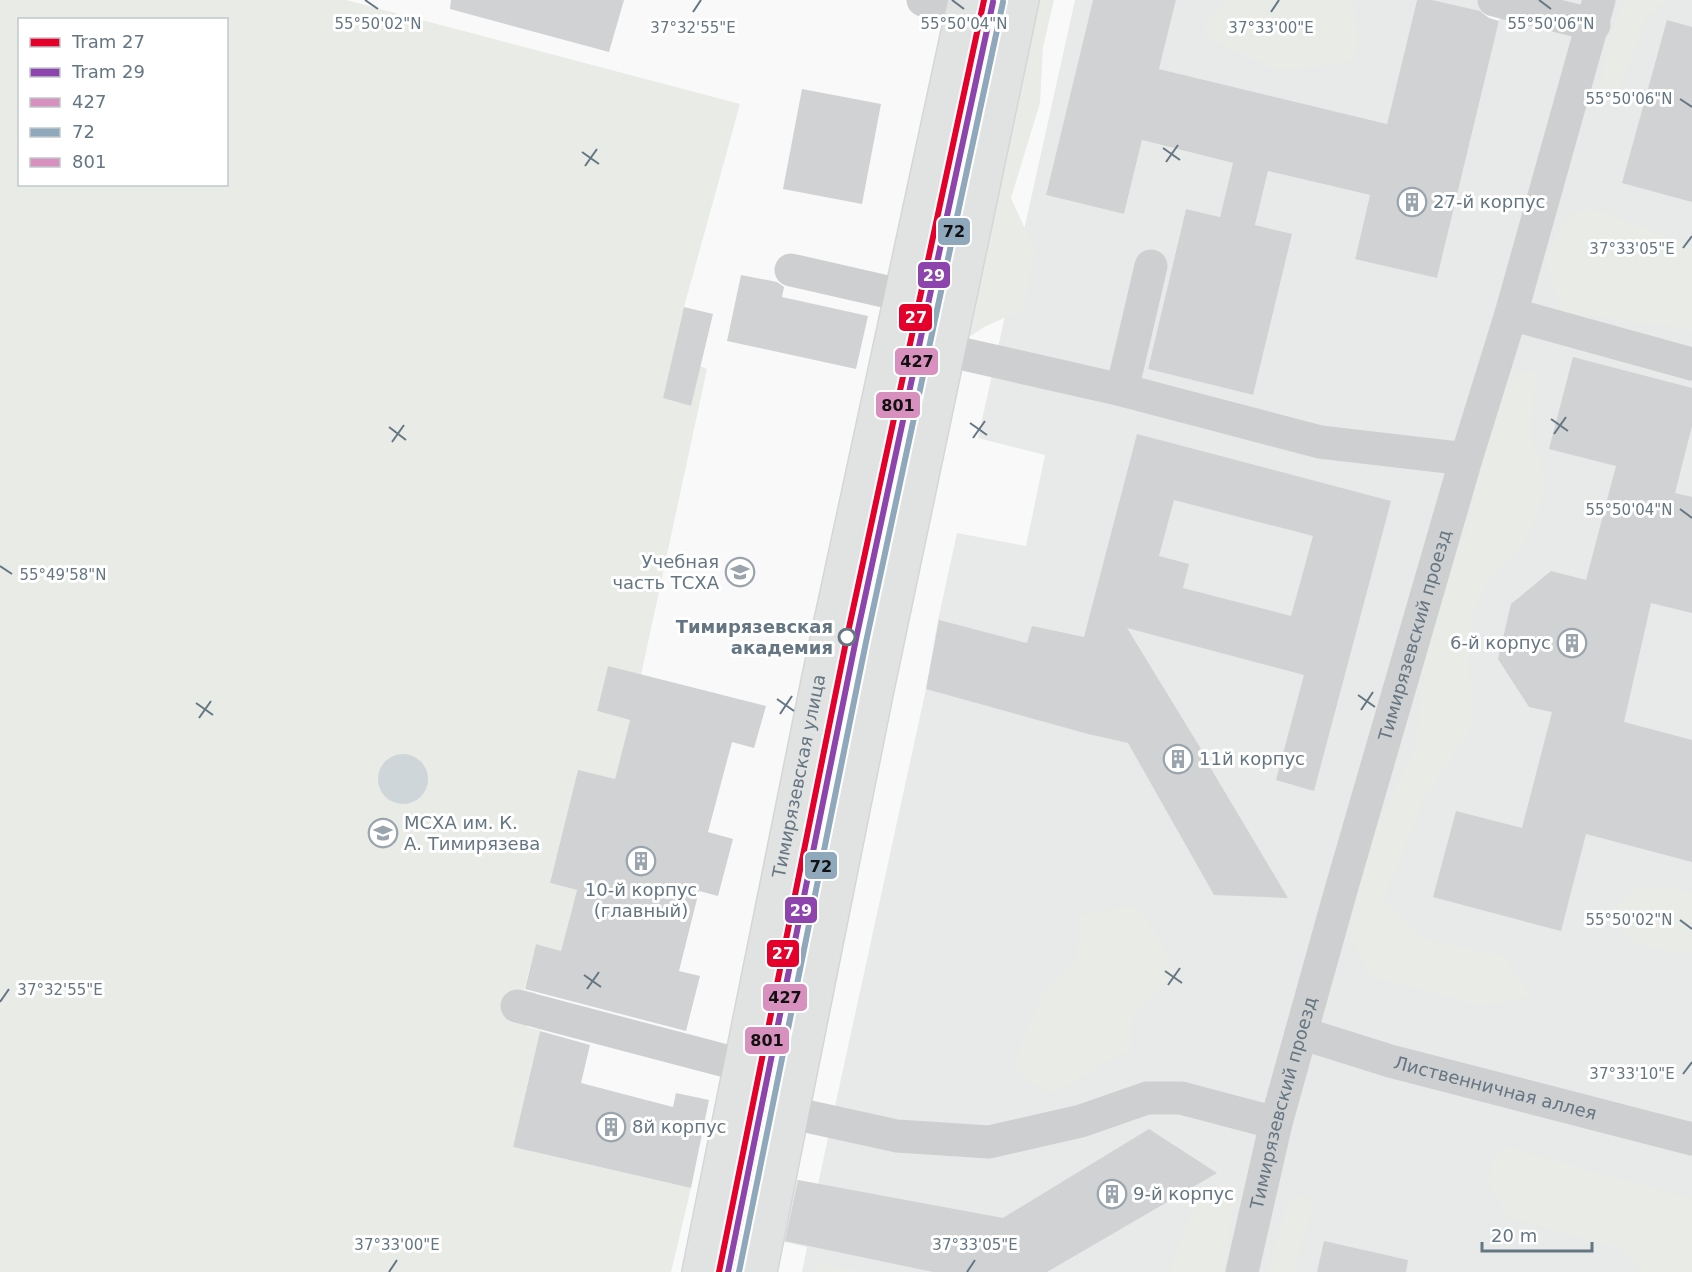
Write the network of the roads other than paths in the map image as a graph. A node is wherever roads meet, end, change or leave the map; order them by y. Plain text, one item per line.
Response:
1 (923, 0) edge
2 (994, 0) edge
3 (1022, 0) edge
4 (1494, 0) edge
5 (964, 5) edge
6 (1597, 13) edge
7 (1151, 267) dead end
8 (791, 270) dead end
9 (901, 295) junction
10 (1511, 314) junction
11 (919, 344) junction
12 (1692, 364) edge
13 (1122, 390) junction
14 (1466, 459) junction
15 (517, 1006) dead end
16 (1301, 1033) junction
17 (741, 1065) junction
18 (763, 1107) junction
19 (1276, 1123) junction
20 (1692, 1139) edge
21 (699, 1272) edge
22 (730, 1272) edge
23 (760, 1272) edge
24 (1242, 1272) edge

1 - 5 street
2 - 11 street
3 - 11 main road, Тимирязевская улица
4 - 6 street
5 - 9 main road, Тимирязевская улица
6 - 10 street, Тимирязевский проезд
7 - 13 street
8 - 9 street
9 - 11 main road, Тимирязевская улица
10 - 12 street
10 - 14 street, Тимирязевский проезд
11 - 13 street
11 - 17 main road, Тимирязевская улица
11 - 18 main road, Тимирязевская улица
13 - 14 street
14 - 16 street, Тимирязевский проезд
15 - 17 street
16 - 19 street, Тимирязевский проезд
16 - 20 street, Лиственничная аллея
17 - 18 main road, Тимирязевская улица
18 - 19 street
18 - 21 main road, Тимирязевская улица
18 - 22 street
18 - 23 main road, Тимирязевская улица
19 - 24 street, Тимирязевский проезд

